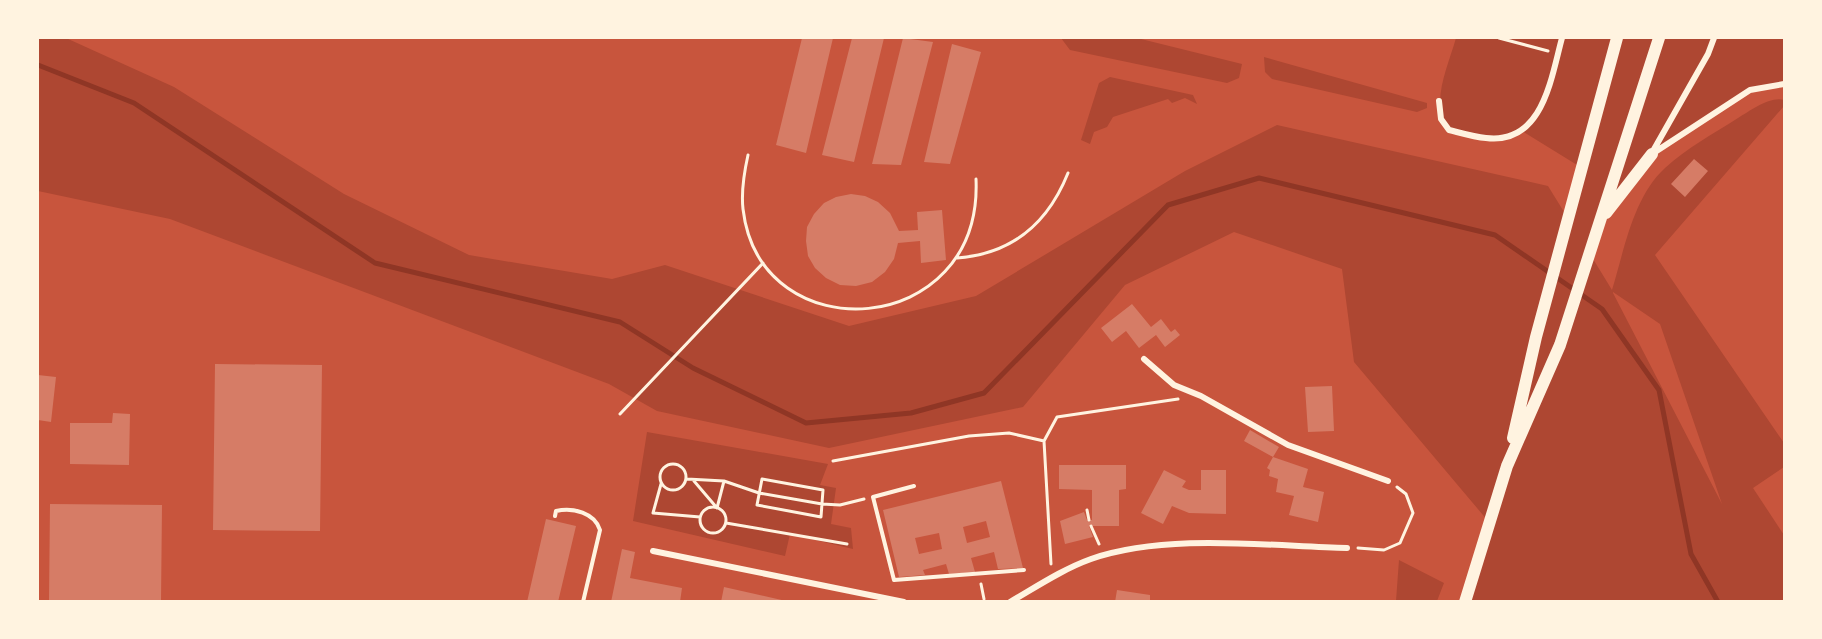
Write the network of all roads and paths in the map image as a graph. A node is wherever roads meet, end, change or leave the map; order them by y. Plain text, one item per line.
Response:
1 (1499, 38) edge
2 (1562, 38) edge
3 (1617, 38) edge
4 (1659, 38) edge
5 (1714, 38) edge
6 (1548, 51) dead end
7 (1785, 84) edge
8 (1439, 101) dead end
9 (1652, 154) junction
10 (747, 155) dead end
11 (1068, 173) dead end
12 (976, 179) dead end
13 (1600, 221) junction
14 (957, 258) junction
15 (763, 263) junction
16 (1144, 359) dead end
17 (1201, 396) junction
18 (620, 414) dead end
19 (1044, 441) junction
20 (833, 461) dead end
21 (1507, 466) junction
22 (687, 479) junction
23 (694, 481) junction
24 (724, 481) junction
25 (1388, 481) joint
26 (661, 484) junction
27 (915, 486) dead end
28 (759, 493) junction
29 (873, 497) junction
30 (822, 504) junction
31 (717, 508) junction
32 (1087, 510) dead end
33 (555, 516) dead end
34 (700, 517) junction
35 (1089, 520) dead end
36 (726, 523) junction
37 (1091, 526) dead end
38 (847, 544) dead end
39 (1099, 544) dead end
40 (1347, 548) joint
41 (653, 551) dead end
42 (1051, 564) dead end
43 (1024, 570) dead end
44 (978, 574) junction
45 (984, 599) dead end
46 (583, 602) edge
47 (904, 602) edge
48 (1010, 602) edge
49 (1465, 602) edge

1 - 6 path
2 - 8 street
3 - 21 main road
4 - 13 main road
5 - 9 street
7 - 9 street
9 - 13 main road
10 - 15 path
11 - 14 path
12 - 14 path
13 - 21 main road
14 - 15 path
15 - 18 path
16 - 17 street
17 - 19 path
17 - 25 street
19 - 20 path
19 - 42 path
21 - 49 main road
22 - 23 path
22 - 26 path
22 - 26 path
23 - 24 path
23 - 31 path
24 - 28 path
24 - 31 path
25 - 40 path
26 - 34 path
27 - 29 lane
28 - 30 path
28 - 30 path
28 - 30 path
29 - 30 path
29 - 44 lane
31 - 34 path
31 - 36 path
32 - 35 path
33 - 46 lane
34 - 36 path
36 - 38 path
37 - 39 path
40 - 48 street
41 - 47 street
43 - 44 lane
44 - 45 path

